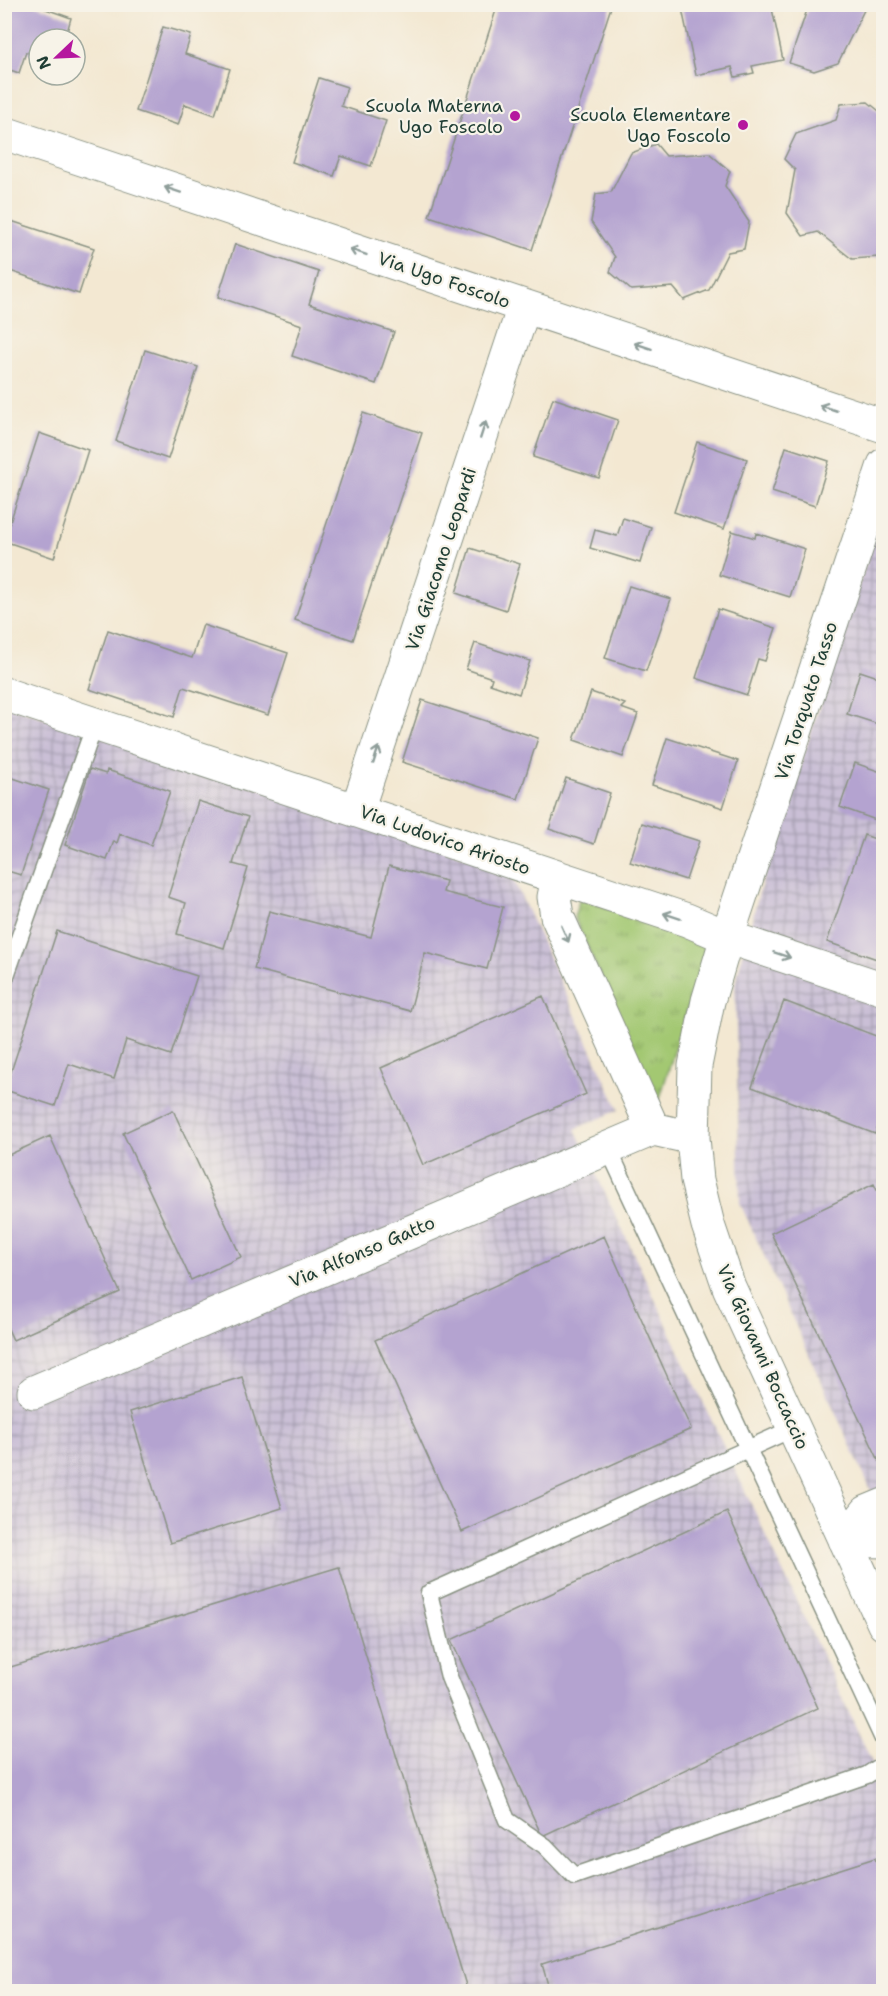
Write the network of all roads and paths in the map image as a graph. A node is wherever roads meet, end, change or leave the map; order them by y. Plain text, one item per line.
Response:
1 (4, 133) edge
2 (524, 307) junction
3 (884, 426) edge
4 (884, 465) edge
5 (4, 694) edge
6 (95, 724) junction
7 (357, 810) junction
8 (558, 878) junction
9 (727, 937) junction
10 (4, 981) edge
11 (884, 989) edge
12 (653, 1129) junction
13 (693, 1137) junction
14 (608, 1148) junction
15 (34, 1392) dead end
16 (794, 1428) junction
17 (748, 1450) junction
18 (884, 1505) edge
19 (845, 1540) junction
20 (884, 1541) edge
21 (884, 1624) edge
22 (884, 1741) edge
23 (884, 1764) edge

2 -> 1 street, Via Ugo Foscolo
3 -> 2 street, Via Ugo Foscolo
7 -> 2 street, Via Giacomo Leopardi
4 - 9 street, Via Torquato Tasso
5 - 6 street, Via Ludovico Ariosto
6 - 7 street, Via Ludovico Ariosto
6 - 10 lane
7 - 8 street, Via Ludovico Ariosto
9 -> 8 street, Via Ludovico Ariosto
8 -> 12 street
9 -> 11 street, Via Ludovico Ariosto
9 - 13 street, Via Giovanni Boccaccio
12 - 13 street
12 - 14 street, Via Alfonso Gatto
13 - 16 street, Via Giovanni Boccaccio
14 - 15 street, Via Alfonso Gatto
14 - 17 lane
16 - 17 lane
16 - 19 street, Via Giovanni Boccaccio
17 - 22 lane
17 - 23 lane
18 - 19 street
19 - 20 street
19 - 21 street, Via Giovanni Boccaccio

